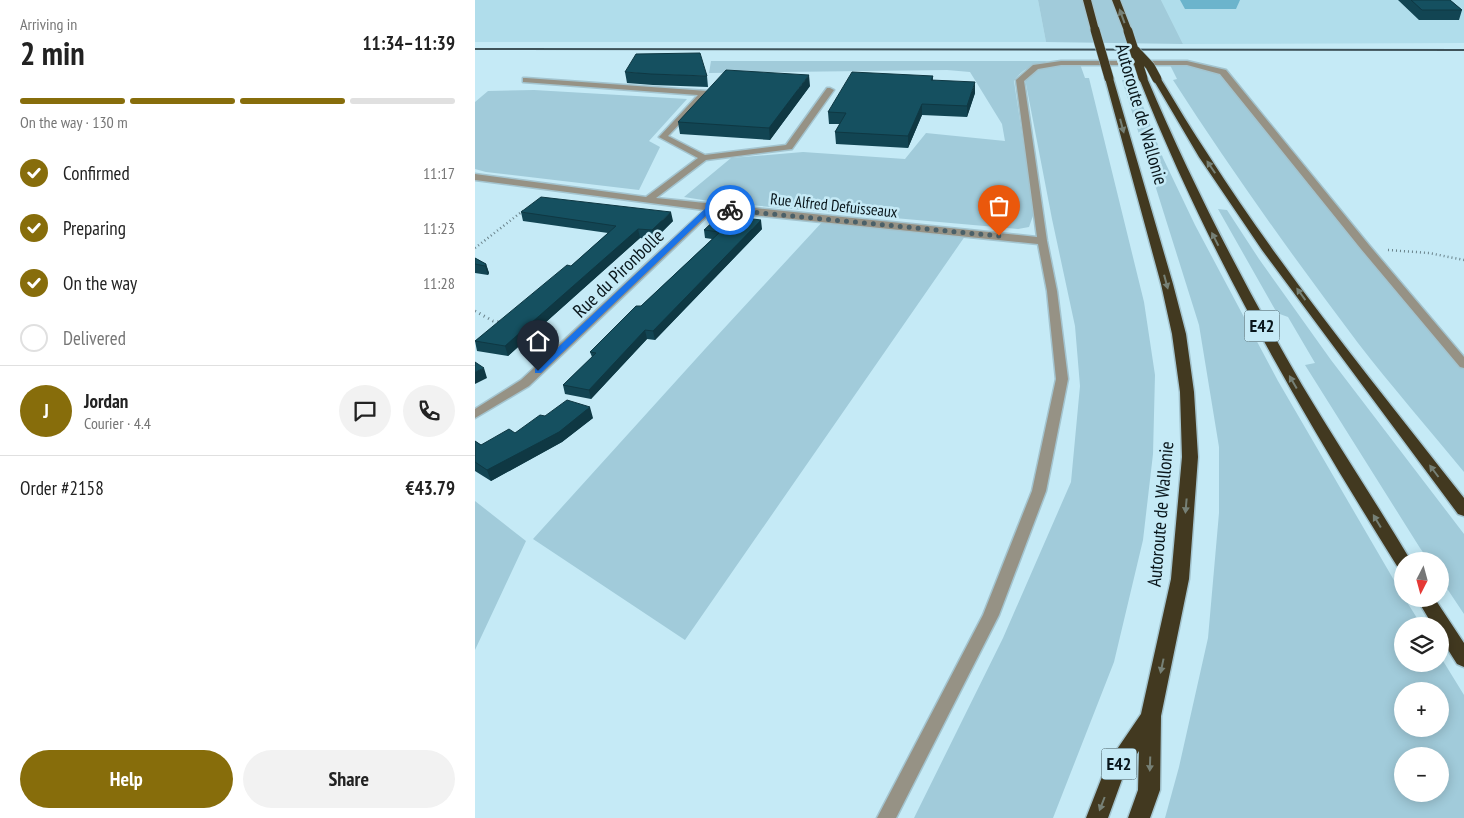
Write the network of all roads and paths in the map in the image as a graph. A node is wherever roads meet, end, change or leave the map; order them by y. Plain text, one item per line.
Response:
1 (1087, 0) edge
2 (1116, 0) edge
3 (1135, 50) junction
4 (525, 80) dead end
5 (830, 90) dead end
6 (704, 158) junction
7 (475, 177) edge
8 (552, 188) junction
9 (647, 200) junction
10 (711, 208) junction
11 (1042, 241) junction
12 (1365, 247) junction
13 (475, 248) edge
14 (1464, 260) edge
15 (475, 311) edge
16 (502, 323) edge
17 (531, 327) edge
18 (578, 335) junction
19 (1464, 364) edge
20 (475, 414) edge
21 (1464, 510) edge
22 (1397, 552) edge
23 (1432, 608) edge
24 (1464, 659) edge
25 (1151, 716) junction
26 (886, 818) edge
27 (1097, 818) edge
28 (1139, 818) edge

1 -> 25 highway, Autoroute de Wallonie / E42, bridge
3 -> 2 highway, Autoroute de Wallonie / E42, bridge
21 -> 3 highway, bridge
22 -> 3 highway, Autoroute de Wallonie / E42, bridge
4 - 6 street
5 - 6 street
6 - 9 street
7 - 8 street, Rue Alfred Defuisseaux
8 - 9 street, Rue Alfred Defuisseaux
8 - 13 path
9 - 10 street, Rue Alfred Defuisseaux
10 - 11 street, Rue Alfred Defuisseaux
10 - 18 street, Rue du Pironbolle
11 - 12 street
11 - 26 street
12 - 14 path
12 - 19 street
15 - 16 path
17 - 18 path
18 - 20 street, Rue du Pironbolle
23 - 24 highway
25 -> 27 highway, Autoroute de Wallonie / E42
25 -> 28 highway

